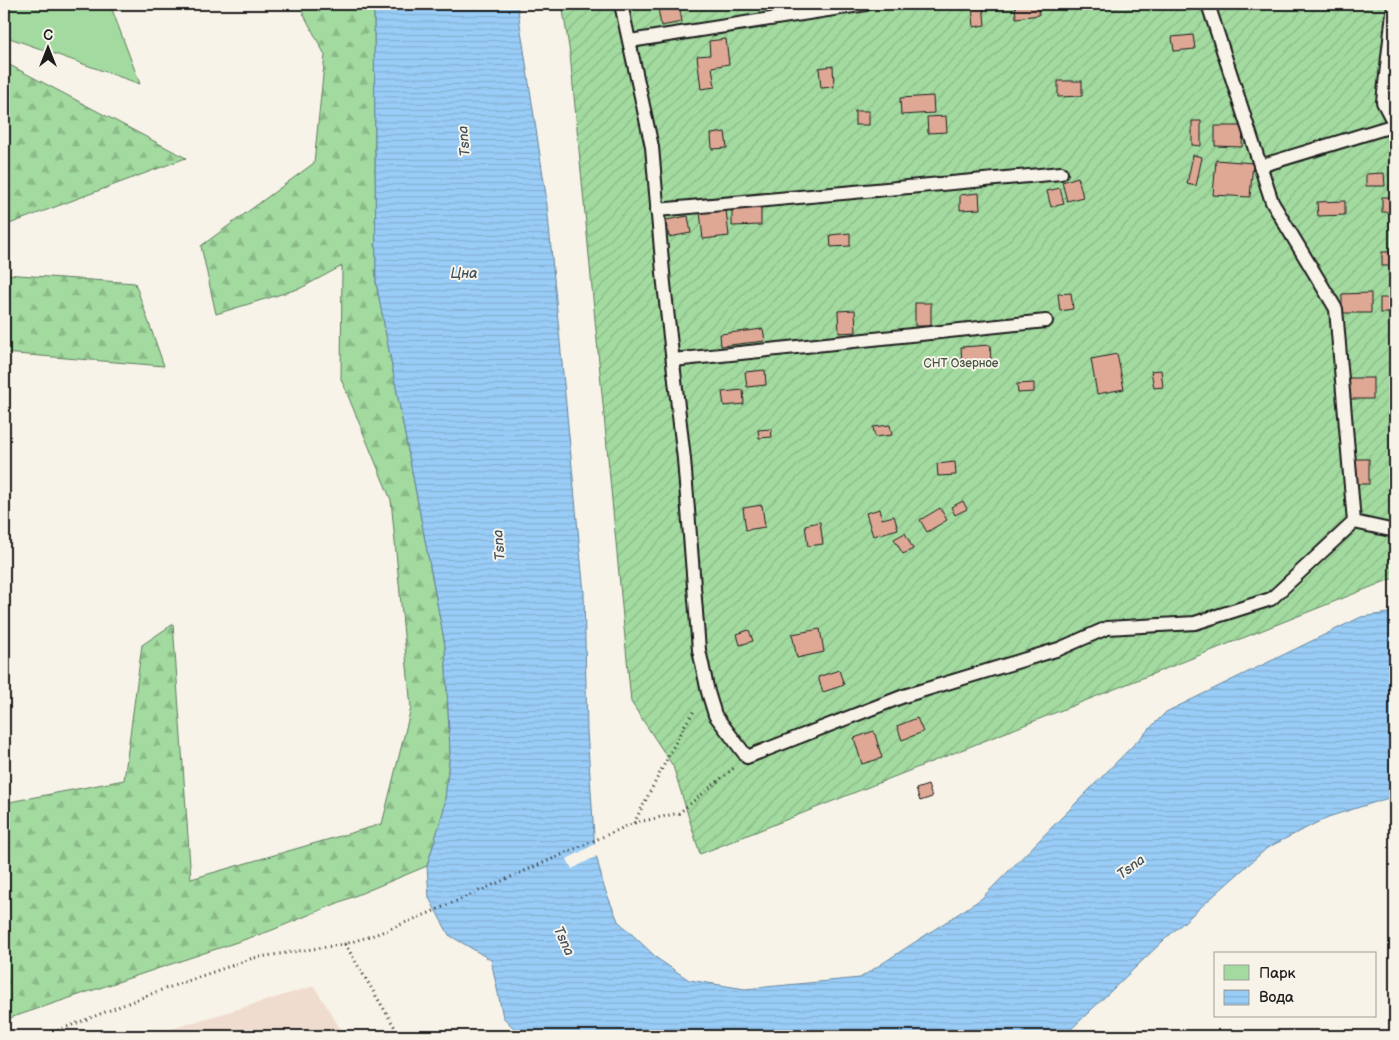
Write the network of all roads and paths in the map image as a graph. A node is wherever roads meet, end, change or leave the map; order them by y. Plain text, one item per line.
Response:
1 (621, 4) edge
2 (866, 4) edge
3 (1208, 4) edge
4 (1394, 4) edge
5 (630, 41) junction
6 (1395, 125) edge
7 (1260, 166) junction
8 (1061, 173) dead end
9 (657, 210) junction
10 (1046, 321) dead end
11 (673, 360) junction
12 (1354, 522) junction
13 (1395, 531) edge
14 (708, 692) junction
15 (748, 757) junction
16 (634, 823) junction
17 (345, 944) junction
18 (44, 1036) edge
19 (400, 1036) edge

1 - 5 lane
2 - 5 lane
3 - 7 lane
4 - 6 lane
5 - 9 lane
6 - 7 lane
7 - 12 lane
8 - 9 lane
9 - 11 lane
10 - 11 lane
11 - 14 lane
12 - 13 lane
12 - 15 lane
14 - 15 lane
14 - 16 path
15 - 16 path
16 - 17 path
17 - 18 path
17 - 19 path

